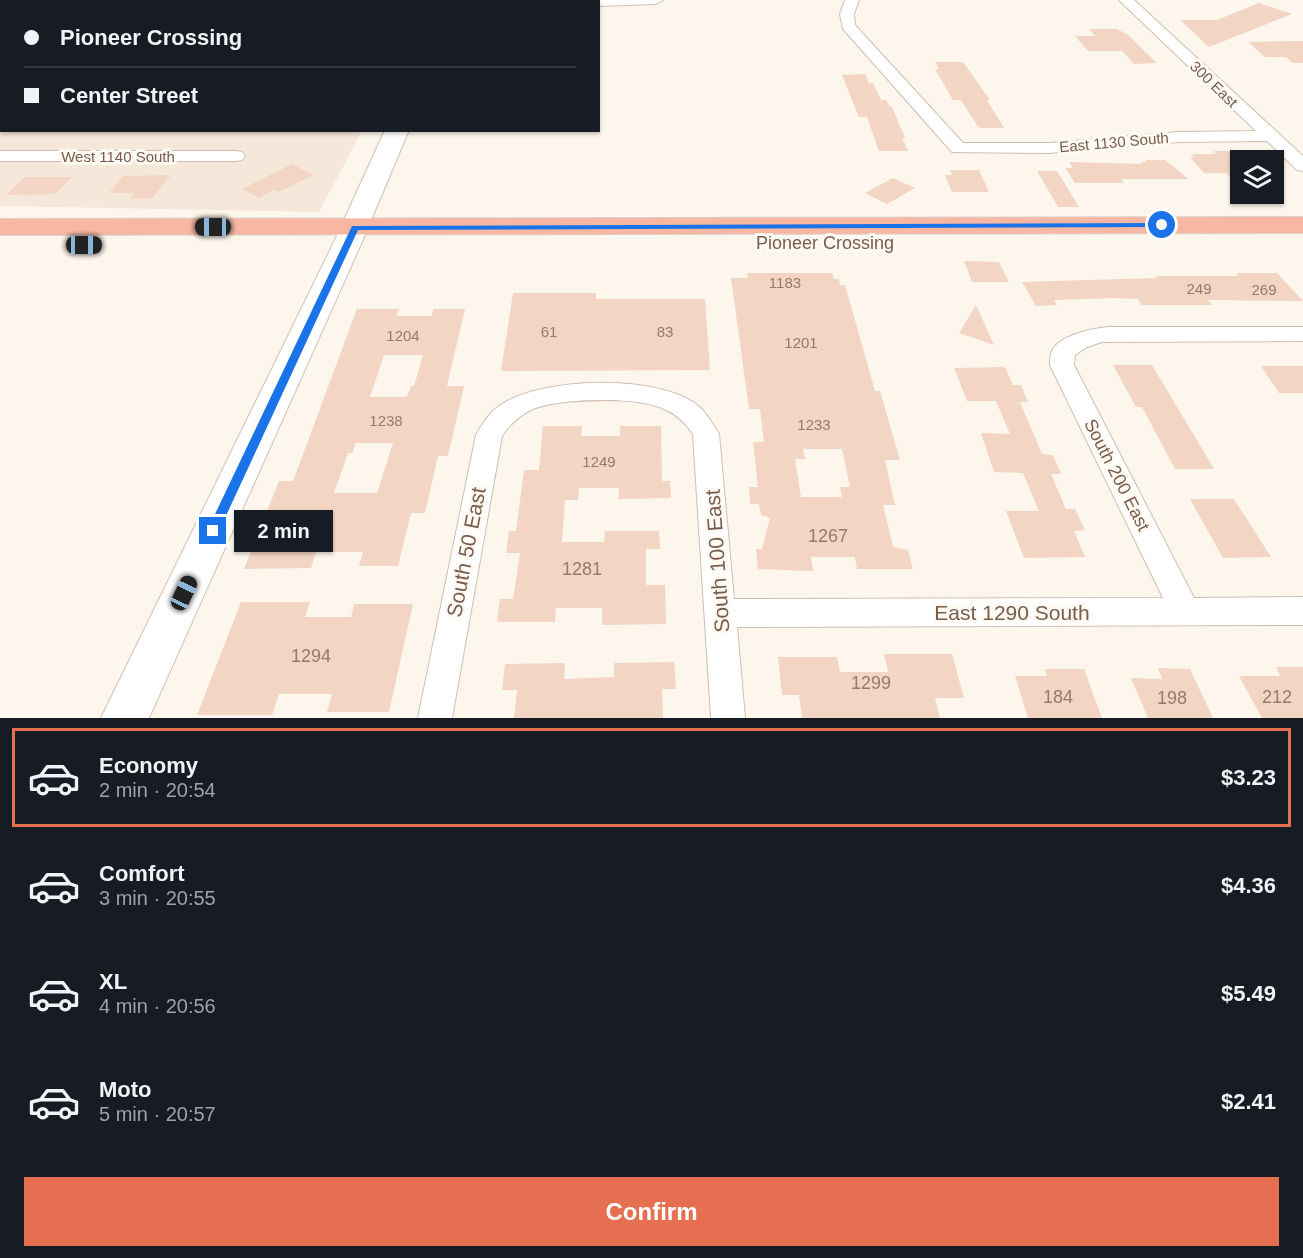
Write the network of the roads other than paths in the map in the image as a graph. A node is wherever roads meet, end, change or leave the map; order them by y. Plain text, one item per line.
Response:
1 (656, 0) edge
2 (852, 0) edge
3 (1126, 0) edge
4 (600, 2) edge
5 (396, 132) edge
6 (1270, 136) junction
7 (0, 156) edge
8 (236, 156) dead end
9 (1303, 166) edge
10 (1303, 225) edge
11 (0, 227) edge
12 (300, 236) junction
13 (351, 236) junction
14 (1303, 242) edge
15 (0, 244) edge
16 (1303, 334) edge
17 (688, 410) joint
18 (1185, 611) junction
19 (1303, 611) edge
20 (721, 613) junction
21 (125, 718) edge
22 (435, 718) edge
23 (728, 718) edge

1 - 4 street
2 - 6 street, East 1130 South
3 - 6 street, 300 East
5 - 13 street
6 - 9 street, 300 East
7 - 8 street, West 1140 South
10 - 13 highway, Pioneer Crossing
11 - 12 highway
12 - 13 highway
12 - 15 highway
13 - 14 highway, Pioneer Crossing
13 - 21 street
16 - 18 street, South 200 East
17 - 20 street, South 100 East
17 - 22 street, South 50 East
18 - 19 street, East 1290 South
18 - 20 street, East 1290 South
20 - 23 street, South 100 East

